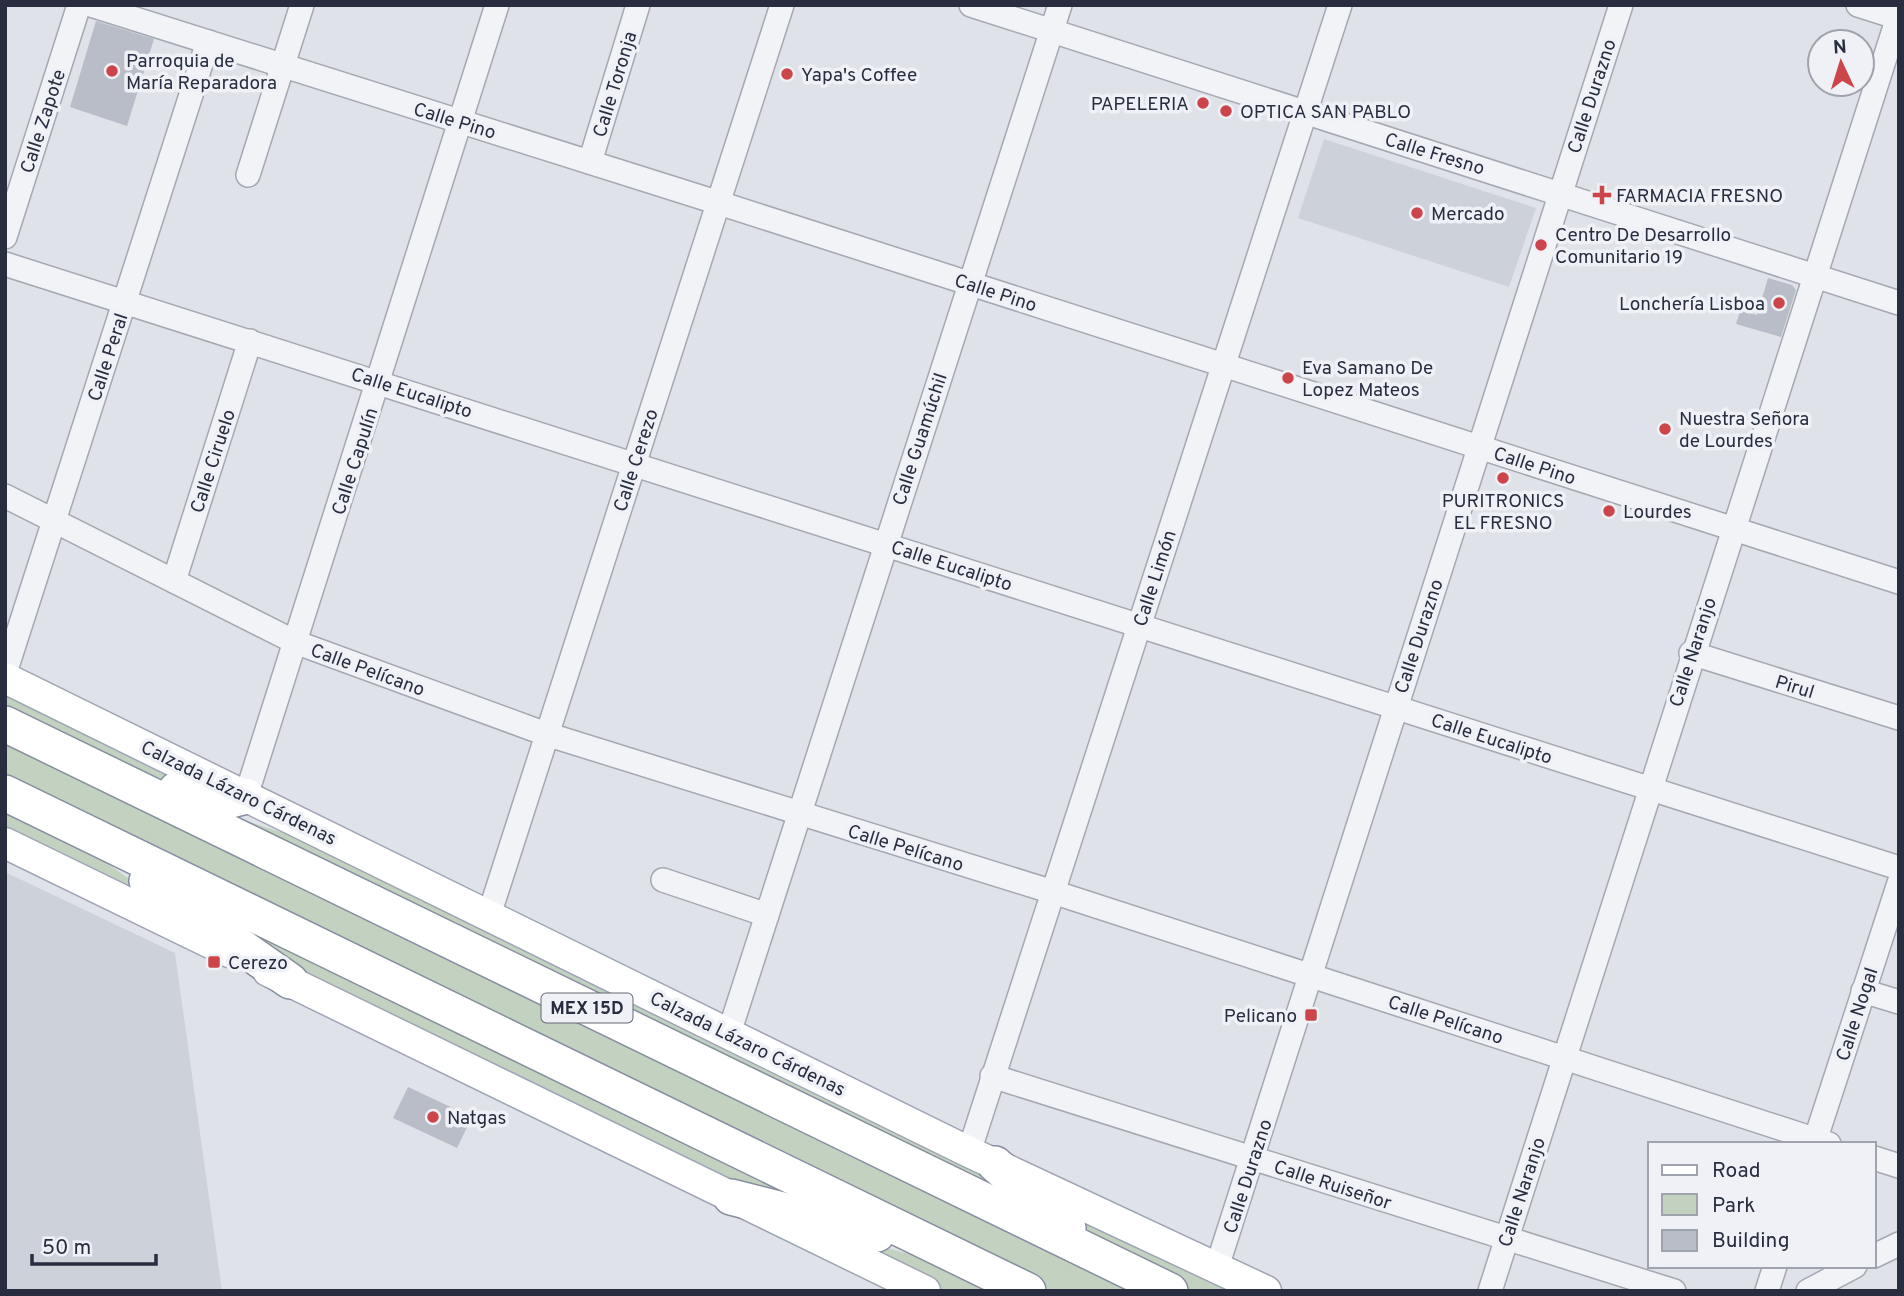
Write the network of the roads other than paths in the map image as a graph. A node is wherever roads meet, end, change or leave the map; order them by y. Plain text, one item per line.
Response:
1 (79, 5) edge
2 (91, 5) edge
3 (302, 5) edge
4 (497, 5) edge
5 (638, 5) edge
6 (782, 5) edge
7 (971, 5) edge
8 (1060, 5) edge
9 (1340, 5) edge
10 (1621, 5) edge
11 (1858, 5) edge
12 (1898, 17) edge
13 (1052, 31) junction
14 (208, 42) junction
15 (283, 65) junction
16 (1305, 113) junction
17 (460, 121) junction
18 (590, 162) junction
19 (248, 175) dead end
20 (1559, 192) junction
21 (716, 202) junction
22 (5, 237) edge
23 (5, 264) edge
24 (1814, 275) junction
25 (969, 283) junction
26 (126, 301) junction
27 (1899, 303) edge
28 (250, 341) junction
29 (1223, 365) junction
30 (379, 382) junction
31 (1478, 447) junction
32 (634, 463) junction
33 (5, 496) edge
34 (54, 519) junction
35 (1731, 528) junction
36 (886, 543) junction
37 (174, 581) junction
38 (1899, 582) edge
39 (1139, 624) junction
40 (295, 642) junction
41 (1691, 653) junction
42 (5, 673) edge
43 (5, 678) edge
44 (1396, 707) junction
45 (1899, 718) edge
46 (5, 724) edge
47 (546, 734) junction
48 (73, 757) junction
49 (1649, 788) junction
50 (5, 793) edge
51 (246, 796) junction
52 (800, 814) junction
53 (58, 819) junction
54 (5, 843) edge
55 (1899, 868) edge
56 (663, 880) dead end
57 (1899, 883) edge
58 (1053, 892) junction
59 (489, 915) junction
60 (767, 915) junction
61 (1310, 976) junction
62 (290, 981) junction
63 (1863, 991) junction
64 (1899, 1002) edge
65 (729, 1033) junction
66 (1566, 1057) junction
67 (992, 1076) junction
68 (1819, 1142) edge
69 (982, 1158) junction
70 (1253, 1158) junction
71 (1876, 1159) edge
72 (1899, 1166) edge
73 (731, 1196) junction
74 (1506, 1240) junction
75 (1899, 1244) edge
76 (952, 1254) junction
77 (1876, 1255) edge
78 (1102, 1258) junction
79 (1217, 1267) junction
80 (1773, 1268) edge
81 (1851, 1268) edge
82 (925, 1291) edge
83 (1028, 1291) edge
84 (1170, 1291) edge
85 (1266, 1291) edge
86 (1490, 1291) edge
87 (1674, 1291) edge
88 (1767, 1291) edge
89 (1808, 1291) edge

1 - 22 street, Calle Zapote
2 - 14 street, Calle Pino
3 - 15 street
4 - 17 street, Calle Capulín
5 - 18 street, Calle Toronja
6 - 21 street, Calle Cerezo
7 - 13 street, Calle Fresno
8 - 13 street, Calle Guamúchil
9 - 16 street, Calle Limón
10 - 20 street, Calle Durazno
11 - 12 street
12 - 24 street, Calle Naranjo
13 - 16 street, Calle Fresno
13 - 25 street, Calle Guamúchil
14 - 15 street, Calle Pino
14 - 26 street, Calle Peral
15 - 17 street, Calle Pino
15 - 19 street
16 - 20 street, Calle Fresno
16 - 29 street, Calle Limón
17 - 18 street, Calle Pino
17 - 30 street, Calle Capulín
18 - 21 street, Calle Pino
20 - 24 street, Calle Fresno
20 - 31 street, Calle Durazno
21 - 25 street, Calle Pino
21 - 32 street, Calle Cerezo
23 - 26 street, Calle Eucalipto
24 - 27 street, Calle Fresno
24 - 35 street, Calle Naranjo
25 - 29 street, Calle Pino
25 - 36 street, Calle Guamúchil
26 - 28 street, Calle Eucalipto
26 - 34 street, Calle Peral
28 - 30 street, Calle Eucalipto
28 - 37 street, Calle Ciruelo
29 - 31 street, Calle Pino
29 - 39 street, Calle Limón
30 - 32 street, Calle Eucalipto
30 - 40 street, Calle Capulín
31 - 35 street, Calle Pino
31 - 44 street, Calle Durazno
32 - 36 street, Calle Eucalipto
32 - 47 street, Calle Cerezo
33 - 34 street, Calle Pelícano
34 - 37 street, Calle Pelícano
34 - 42 street, Calle Peral
35 - 38 street, Calle Pino
35 - 41 street, Calle Naranjo
36 - 39 street, Calle Eucalipto
36 - 52 street, Calle Guamúchil
37 - 40 street, Calle Pelícano
39 - 44 street, Calle Eucalipto
39 - 58 street, Calle Limón
40 - 47 street, Calle Pelícano
40 - 51 street, Calle Capulín
41 - 45 street, Pirul
41 - 49 street, Calle Naranjo
43 - 51 main road, Calzada Lázaro Cárdenas
44 - 49 street, Calle Eucalipto
44 - 61 street, Calle Durazno
46 - 48 highway, Calzada Lázaro Cárdenas / MEX 15D
47 - 52 street, Calle Pelícano
47 - 59 street, Calle Cerezo
48 - 51 highway
48 - 78 highway, Calzada Lázaro Cárdenas / MEX 15D
49 - 55 street, Calle Eucalipto
49 - 66 street, Calle Naranjo
50 - 53 highway, MEX 15D
51 - 59 main road, Calzada Lázaro Cárdenas
52 - 58 street, Calle Pelícano
52 - 60 street, Calle Guamúchil
53 - 62 highway
53 - 76 highway, MEX 15D
54 - 62 main road
56 - 60 street
57 - 63 street, Calle Nogal
58 - 61 street, Calle Pelícano
58 - 67 street, Calle Limón
59 - 65 main road, Calzada Lázaro Cárdenas
60 - 65 street, Calle Guamúchil
61 - 66 street, Calle Pelícano
61 - 70 street, Calle Durazno
62 - 73 main road
63 - 64 street
63 - 68 street, Calle Nogal
65 - 69 main road, Calzada Lázaro Cárdenas
66 - 68 street, Calle Pelícano
66 - 74 street, Calle Naranjo
67 - 69 street, Calle Limón
67 - 70 street, Calle Ruiseñor
69 - 78 highway
69 - 79 main road, Calzada Lázaro Cárdenas
70 - 74 street, Calle Ruiseñor
70 - 79 street, Calle Durazno
71 - 72 street
73 - 76 highway
73 - 82 main road
74 - 86 street, Calle Naranjo
74 - 87 street, Calle Ruiseñor
75 - 77 street
76 - 83 highway, MEX 15D
78 - 84 highway, Calzada Lázaro Cárdenas / MEX 15D
79 - 85 main road, Calzada Lázaro Cárdenas
80 - 88 street
81 - 89 street

